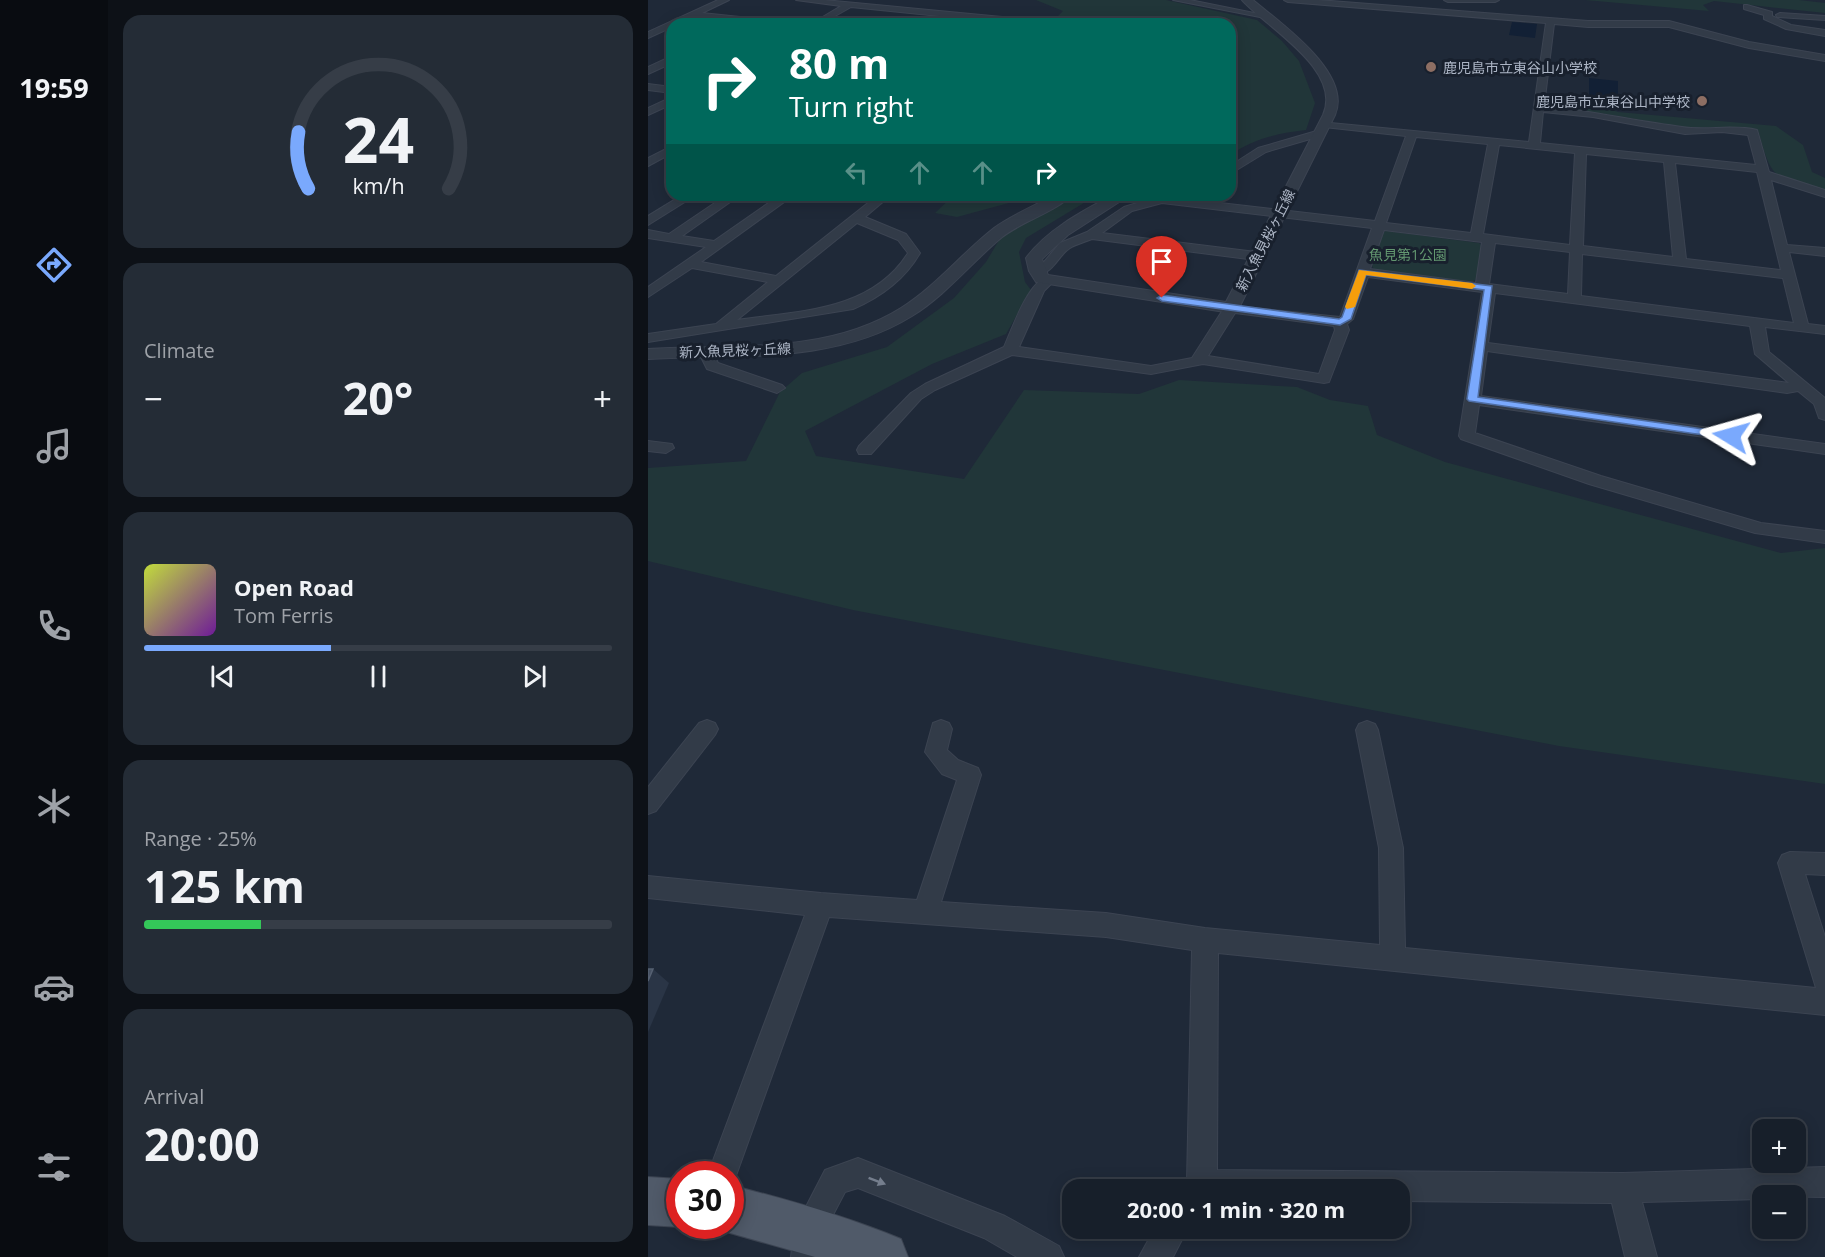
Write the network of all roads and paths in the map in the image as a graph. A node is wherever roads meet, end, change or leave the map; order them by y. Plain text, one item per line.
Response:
1 (725, 0) edge
2 (800, 0) edge
3 (1177, 0) edge
4 (1247, 0) edge
5 (1288, 0) edge
6 (1448, 0) edge
7 (1495, 0) edge
8 (850, 5) junction
9 (1747, 7) dead end
10 (910, 11) junction
11 (1769, 14) junction
12 (693, 15) junction
13 (1265, 16) junction
14 (686, 18) edge
15 (716, 18) edge
16 (825, 18) edge
17 (898, 18) edge
18 (982, 18) edge
19 (1825, 18) edge
20 (1550, 21) junction
21 (666, 27) edge
22 (1722, 27) dead end
23 (1704, 33) junction
24 (1825, 33) edge
25 (648, 35) edge
26 (1768, 38) dead end
27 (1749, 45) junction
28 (1825, 58) edge
29 (666, 62) edge
30 (648, 71) edge
31 (648, 87) edge
32 (666, 89) edge
33 (666, 103) edge
34 (1539, 109) junction
35 (648, 112) edge
36 (1322, 129) junction
37 (1412, 133) junction
38 (1494, 142) junction
39 (1534, 146) junction
40 (1581, 150) junction
41 (666, 152) edge
42 (1668, 159) junction
43 (648, 163) edge
44 (1236, 167) edge
45 (1762, 171) junction
46 (1825, 194) edge
47 (680, 201) edge
48 (725, 201) edge
49 (779, 201) edge
50 (877, 201) edge
51 (1054, 201) edge
52 (1111, 201) edge
53 (1156, 201) edge
54 (1168, 201) edge
55 (1278, 214) junction
56 (856, 218) junction
57 (648, 221) edge
58 (1378, 227) junction
59 (648, 234) edge
60 (1091, 236) junction
61 (671, 238) junction
62 (1482, 239) junction
63 (717, 245) junction
64 (1782, 248) junction
65 (1576, 250) junction
66 (1825, 252) edge
67 (1256, 256) junction
68 (1680, 262) junction
69 (690, 264) junction
70 (1362, 272) junction
71 (1789, 275) junction
72 (1042, 276) junction
73 (779, 280) junction
74 (1485, 288) junction
75 (648, 293) edge
76 (1574, 299) junction
77 (1231, 308) junction
78 (1340, 322) junction
79 (1757, 322) junction
80 (720, 327) junction
81 (1802, 328) junction
82 (1825, 330) edge
83 (648, 338) edge
84 (1480, 346) junction
85 (1010, 350) junction
86 (706, 352) junction
87 (648, 354) edge
88 (1198, 360) junction
89 (1801, 386) junction
90 (777, 388) dead end
91 (1472, 399) junction
92 (1825, 415) edge
93 (648, 446) edge
94 (666, 448) dead end
95 (1825, 449) edge
96 (865, 450) dead end
97 (1825, 537) edge
98 (707, 729) dead end
99 (941, 729) dead end
100 (1367, 730) dead end
101 (648, 804) edge
102 (1825, 864) edge
103 (648, 887) edge
104 (821, 906) junction
105 (925, 912) junction
106 (1205, 940) junction
107 (1394, 959) junction
108 (1825, 979) edge
109 (1825, 1002) edge
110 (728, 1161) edge
111 (1200, 1179) edge
112 (1825, 1182) edge
113 (1410, 1187) edge
114 (1623, 1188) junction
115 (648, 1201) edge
116 (666, 1202) edge
117 (744, 1215) edge
118 (1166, 1239) edge
119 (817, 1246) edge
120 (883, 1257) edge
121 (1048, 1257) edge
122 (1155, 1257) edge
123 (1641, 1257) edge

1 - 12 street
2 - 8 street
3 - 13 street
4 - 13 street, 新入魚見桜ヶ丘線
5 - 20 street
6 - 7 street
8 - 10 street
8 - 16 street
9 - 11 street
10 - 17 street
10 - 18 street
11 - 19 street
11 - 24 street
12 - 14 street
12 - 15 street
13 - 36 street, 新入魚見桜ヶ丘線
20 - 23 street
20 - 34 street
21 - 25 street
22 - 23 street
23 - 27 street
26 - 27 street
27 - 28 street
29 - 30 street
31 - 32 street
33 - 35 street
34 - 39 street
34 - 45 street
36 - 37 street
36 - 44 street
36 - 55 street, 新入魚見桜ヶ丘線
37 - 38 street
37 - 58 street
38 - 39 street
38 - 62 street
39 - 40 street
40 - 42 street
40 - 65 street
41 - 43 street
42 - 45 street
42 - 68 street
45 - 46 street
45 - 64 street
47 - 57 street
48 - 61 street
49 - 63 street
50 - 56 street
51 - 86 street, 新入魚見桜ヶ丘線
52 - 72 street
53 - 60 street
54 - 55 street
55 - 58 street
55 - 67 street, 新入魚見桜ヶ丘線
56 - 73 street
56 - 80 street
58 - 62 street
58 - 70 street
59 - 61 street
60 - 67 street
60 - 72 street
61 - 63 street
62 - 65 street
62 - 74 street
63 - 69 street
64 - 66 street
64 - 71 street
65 - 68 street
65 - 76 street
67 - 77 street, 新入魚見桜ヶ丘線
68 - 71 street
69 - 73 street
69 - 75 street
70 - 74 street
70 - 78 street
71 - 81 street
72 - 77 street, 新入魚見桜ヶ丘線
72 - 85 street
73 - 80 street
74 - 76 street
74 - 84 street
76 - 79 street
77 - 78 street
77 - 88 street
78 - 88 street
79 - 81 street
79 - 89 street
80 - 83 street
81 - 82 street
84 - 89 street
84 - 91 street
85 - 88 street
85 - 96 street
86 - 87 street, 新入魚見桜ヶ丘線
86 - 90 street
89 - 92 street
91 - 95 street
91 - 97 street
93 - 94 street
98 - 101 street
99 - 105 street
100 - 107 street
102 - 108 street
103 - 104 street
104 - 105 street
104 - 110 street
105 - 106 street
106 - 107 street
106 - 111 street
107 - 109 street
112 - 114 street
113 - 114 street
114 - 123 street
115 - 116 main road
117 - 119 main road
118 - 122 street
119 - 120 main road
119 -> 121 street

